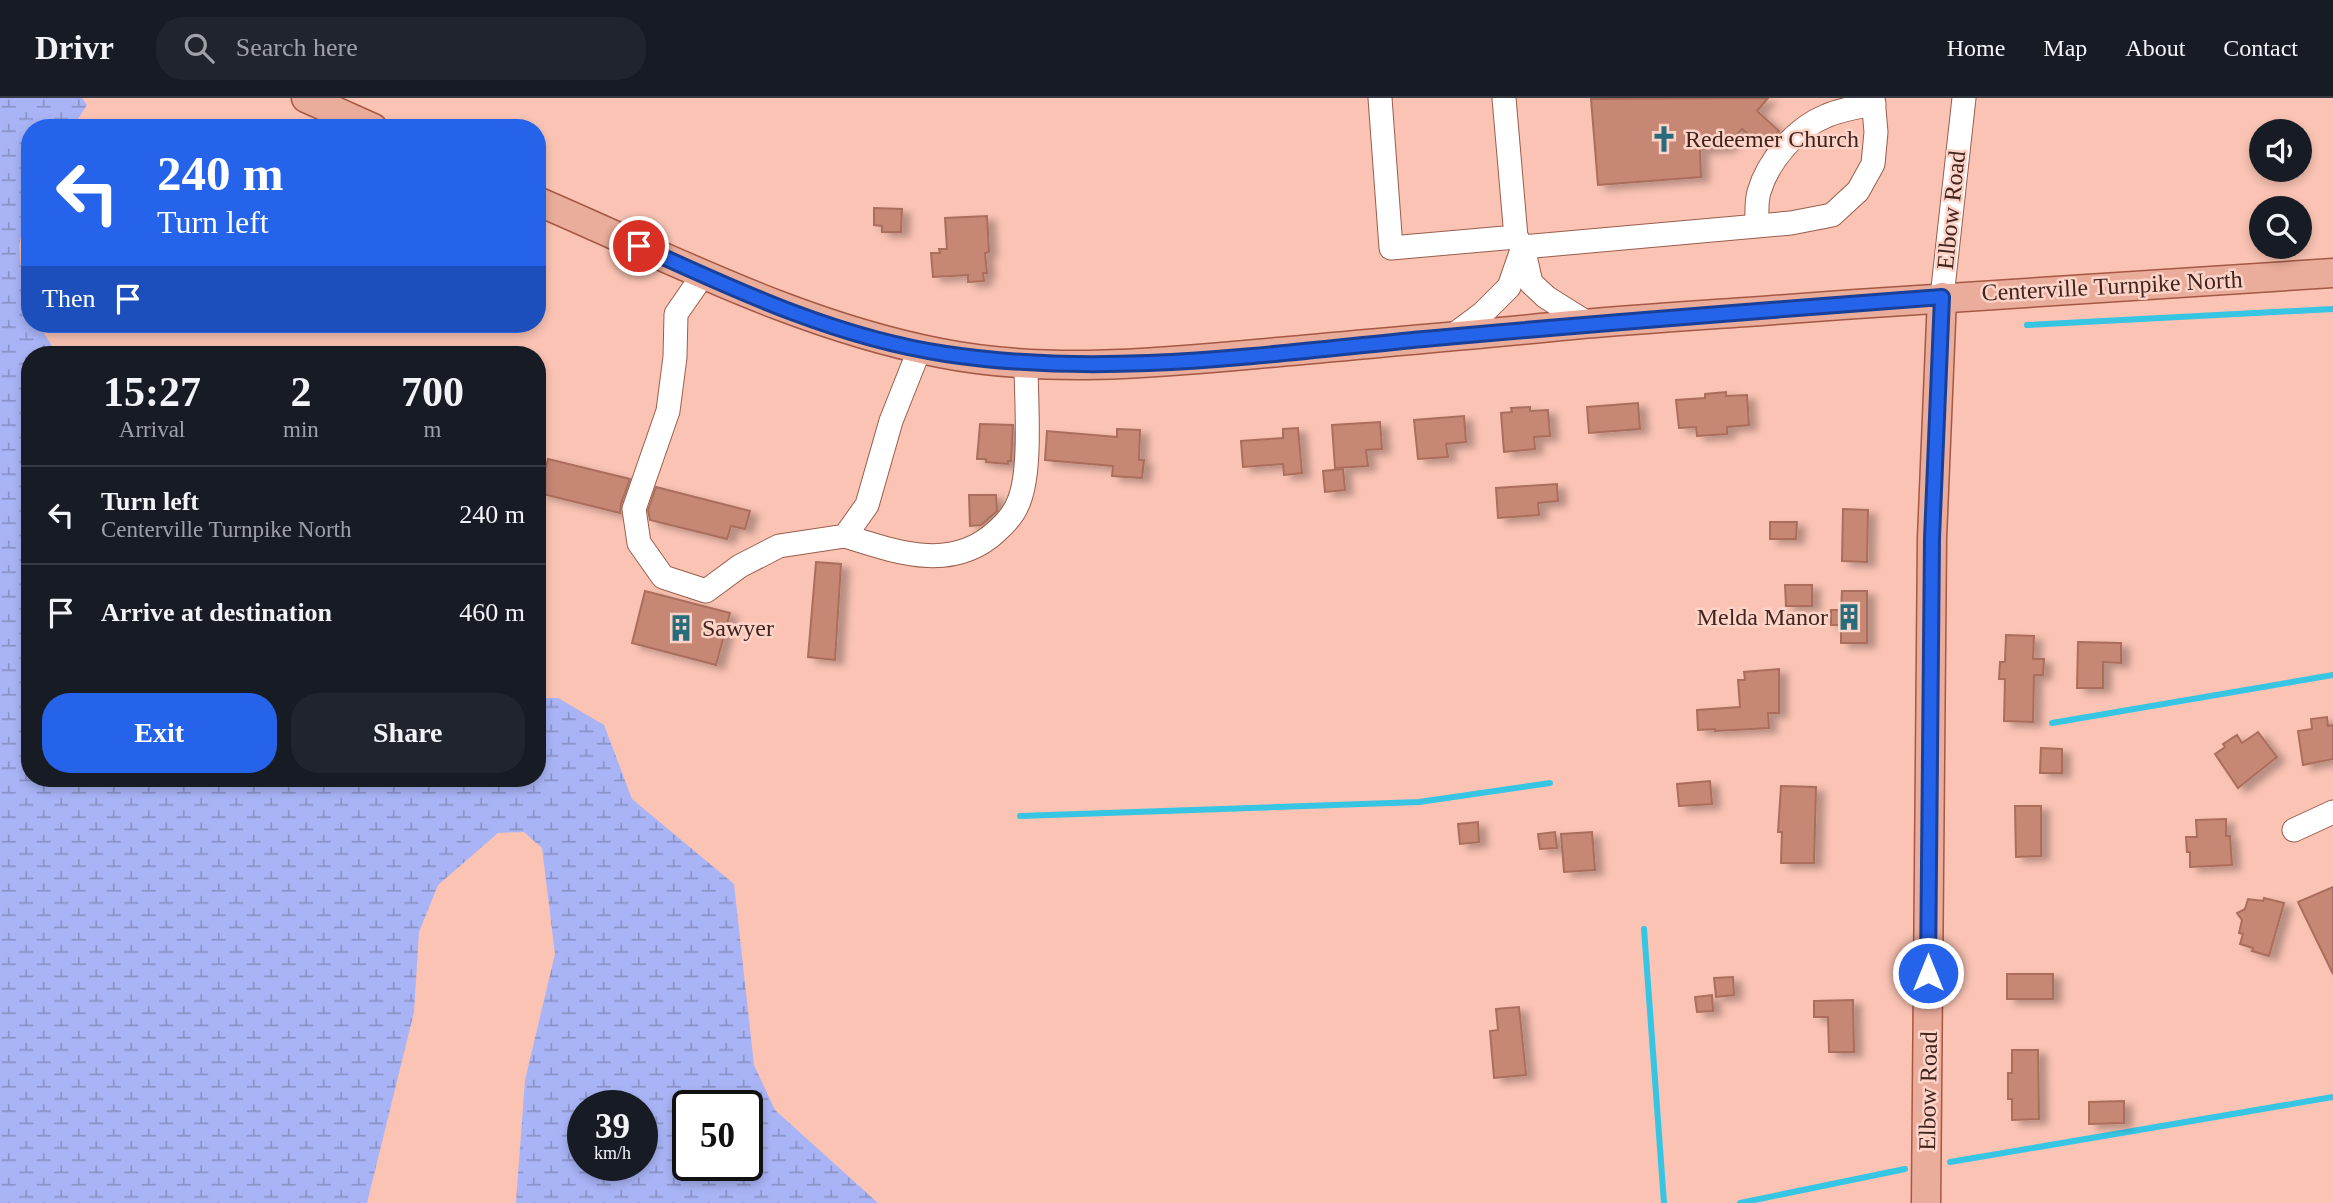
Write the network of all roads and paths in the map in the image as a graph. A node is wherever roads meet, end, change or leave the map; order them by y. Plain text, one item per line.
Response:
1 (306, 98) edge
2 (1380, 98) edge
3 (1504, 98) edge
4 (1964, 98) edge
5 (1874, 101) edge
6 (353, 119) edge
7 (546, 205) edge
8 (1757, 225) junction
9 (1519, 242) junction
10 (2333, 273) edge
11 (703, 275) junction
12 (1942, 297) junction
13 (1589, 324) junction
14 (1451, 337) junction
15 (920, 348) junction
16 (1026, 363) junction
17 (845, 536) junction
18 (2333, 812) edge
19 (2294, 830) dead end
20 (1926, 1203) edge

1 - 6 main road
2 - 9 street
3 - 9 street
4 - 12 street, Elbow Road
5 - 8 street
5 - 8 street
7 - 11 main road, Centerville Turnpike North
8 - 9 street
9 - 13 street
9 - 14 street
10 - 12 main road, Centerville Turnpike North
11 - 15 main road, Centerville Turnpike North
11 - 17 street
12 - 13 main road, Centerville Turnpike North
12 - 20 main road, Elbow Road
13 - 14 main road, Centerville Turnpike North
14 - 16 main road, Centerville Turnpike North
15 - 16 main road, Centerville Turnpike North
15 - 17 street
16 - 17 street
18 - 19 street

